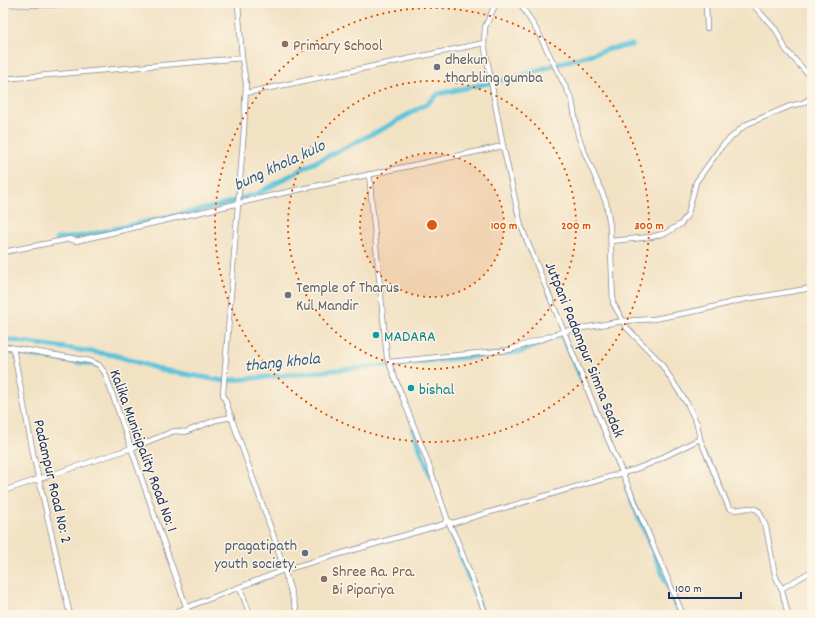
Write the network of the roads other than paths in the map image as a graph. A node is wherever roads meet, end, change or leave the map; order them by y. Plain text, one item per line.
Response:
1 (95, 3) edge
2 (238, 3) edge
3 (496, 3) edge
4 (520, 3) edge
5 (706, 3) edge
6 (756, 3) edge
7 (3, 4) edge
8 (707, 28) dead end
9 (484, 43) junction
10 (242, 58) junction
11 (812, 76) edge
12 (3, 80) edge
13 (246, 93) junction
14 (812, 97) edge
15 (503, 146) junction
16 (369, 174) junction
17 (238, 204) junction
18 (611, 241) junction
19 (3, 252) edge
20 (812, 288) edge
21 (623, 321) junction
22 (565, 331) junction
23 (3, 346) edge
24 (13, 350) junction
25 (389, 362) junction
26 (232, 417) junction
27 (700, 439) junction
28 (132, 448) junction
29 (622, 472) junction
30 (40, 479) junction
31 (3, 491) edge
32 (447, 521) junction
33 (284, 570) junction
34 (812, 572) edge
35 (240, 588) junction
36 (781, 589) junction
37 (187, 608) junction
38 (70, 615) edge
39 (167, 615) edge
40 (190, 615) edge
41 (250, 615) edge
42 (298, 615) edge
43 (486, 615) edge
44 (682, 615) edge
45 (788, 615) edge

1 - 7 street
2 - 10 street
3 - 9 street, Jutpani Padampur Simna Sadak
4 - 18 street
5 - 8 street
6 - 11 street
9 - 13 street
9 - 15 street, Jutpani Padampur Simna Sadak
10 - 12 street
10 - 13 street
13 - 17 street
14 - 18 street
15 - 16 street
15 - 22 street, Jutpani Padampur Simna Sadak
16 - 17 street
16 - 25 street
17 - 19 street
17 - 26 street
18 - 21 street
20 - 21 street
21 - 22 street
21 - 27 street
22 - 25 street
22 - 29 street, Jutpani Padampur Simna Sadak
23 - 24 street, Kalika Municipality Road No: 1
24 - 28 street, Kalika Municipality Road No: 1
24 - 30 street, Padampur Road No: 2
25 - 32 street
26 - 28 street
26 - 33 street
27 - 29 street
27 - 36 street
28 - 30 street
28 - 37 street, Kalika Municipality Road No: 1
29 - 32 street
29 - 44 street, Jutpani Padampur Simna Sadak
30 - 31 street
30 - 38 street, Padampur Road No: 2
32 - 33 street
32 - 43 street
33 - 35 street
33 - 42 street
34 - 36 street
35 - 37 street
35 - 41 street
36 - 45 street
37 - 39 street
37 - 40 street, Kalika Municipality Road No: 1

